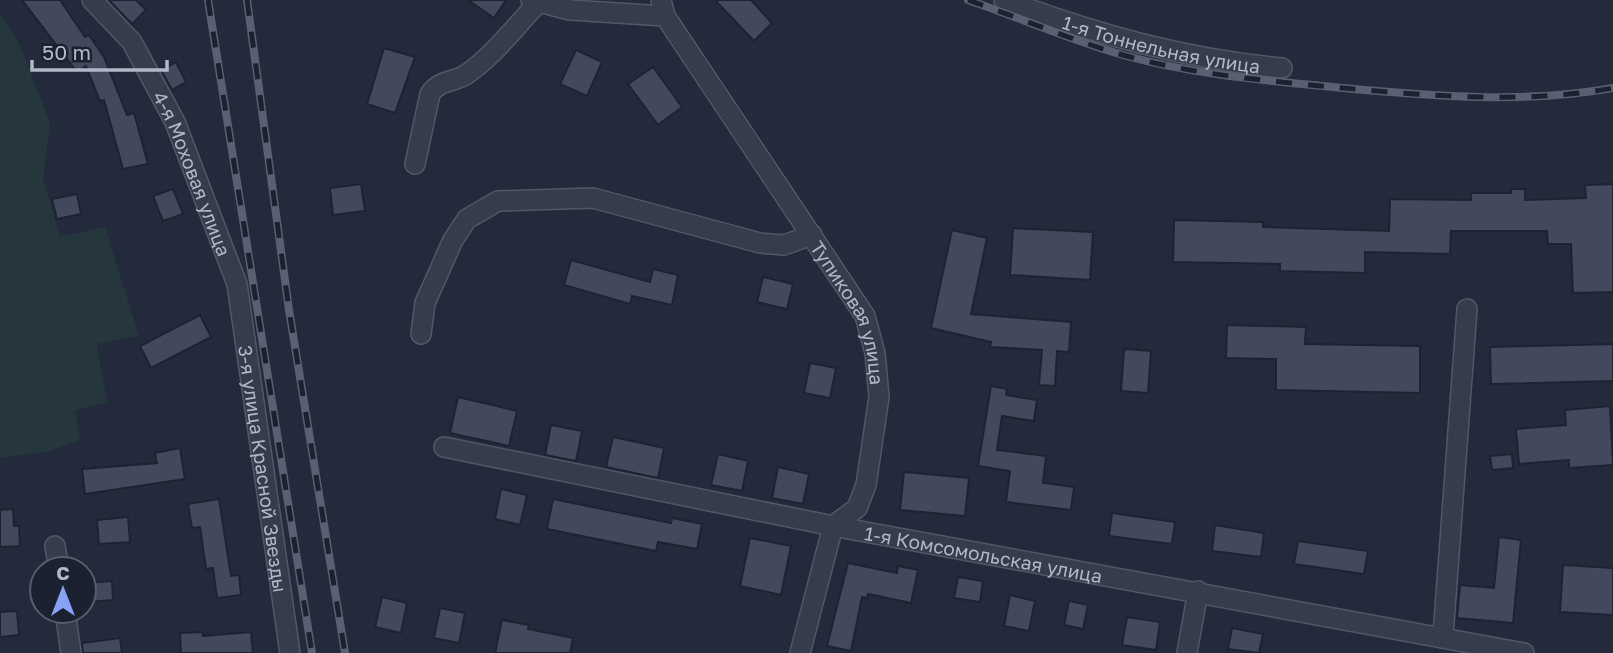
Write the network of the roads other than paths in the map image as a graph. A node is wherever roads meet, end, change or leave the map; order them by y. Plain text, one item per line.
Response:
1 (92, 0) edge
2 (1004, 0) edge
3 (534, 2) edge
4 (663, 8) edge
5 (1282, 68) dead end
6 (415, 164) dead end
7 (812, 235) junction
8 (237, 284) joint
9 (1467, 309) dead end
10 (421, 334) dead end
11 (444, 446) dead end
12 (833, 526) junction
13 (55, 547) dead end
14 (56, 555) edge
15 (1198, 591) junction
16 (67, 625) edge
17 (1443, 636) junction
18 (71, 653) edge
19 (290, 653) edge
20 (800, 653) edge
21 (1187, 653) edge
22 (1524, 653) edge

1 - 8 street, 4-я Моховая улица
2 - 5 street, 1-я Тоннельная улица
3 - 4 street
3 - 6 street
4 - 7 street, Тупиковая улица
7 - 10 street
7 - 12 street, Тупиковая улица
8 - 19 street, 3-я улица Красной Звезды
9 - 17 street
11 - 12 street, 1-я Комсомольская улица
12 - 15 street, 1-я Комсомольская улица
12 - 20 street
13 - 14 street
15 - 17 street, 1-я Комсомольская улица
15 - 21 street
16 - 18 street
17 - 22 street, 1-я Комсомольская улица

